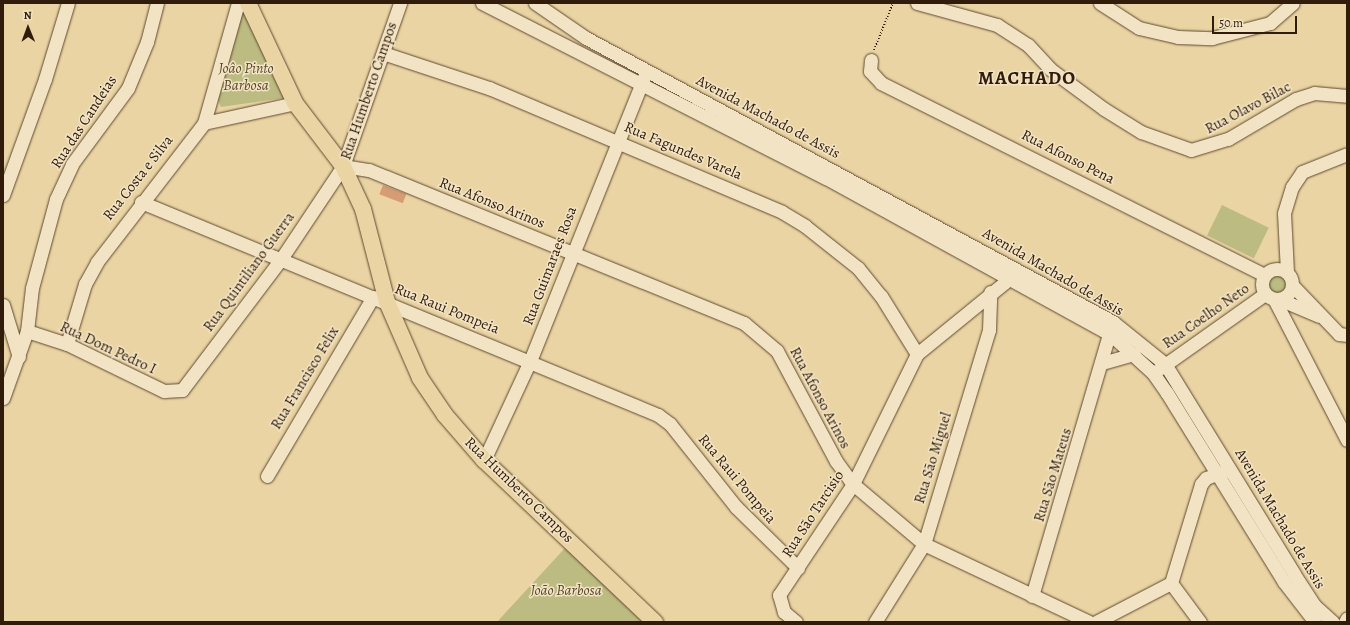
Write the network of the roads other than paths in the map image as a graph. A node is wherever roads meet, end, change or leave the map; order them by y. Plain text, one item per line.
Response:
1 (68, 3) edge
2 (158, 3) edge
3 (238, 3) edge
4 (248, 3) edge
5 (400, 3) edge
6 (482, 3) edge
7 (536, 3) edge
8 (917, 3) edge
9 (1100, 3) edge
10 (1293, 3) edge
11 (383, 53) junction
12 (871, 60) road end
13 (644, 77) junction
14 (1347, 96) edge
15 (295, 103) junction
16 (204, 123) junction
17 (617, 141) junction
18 (1347, 154) edge
19 (343, 166) junction
20 (3, 195) edge
21 (140, 202) junction
22 (572, 252) junction
23 (280, 259) junction
24 (1021, 270) junction
25 (1282, 270) junction
26 (1264, 275) junction
27 (1008, 279) junction
28 (1292, 286) junction
29 (990, 292) junction
30 (1273, 297) junction
31 (380, 300) junction
32 (3, 305) edge
33 (1324, 319) junction
34 (1111, 328) junction
35 (27, 331) junction
36 (1347, 335) edge
37 (67, 344) junction
38 (918, 354) junction
39 (1134, 354) junction
40 (19, 357) junction
41 (530, 361) junction
42 (1102, 363) junction
43 (1165, 364) junction
44 (1153, 373) junction
45 (8, 375) edge
46 (176, 392) joint
47 (3, 398) edge
48 (1347, 440) edge
49 (484, 460) junction
50 (1232, 470) junction
51 (1217, 473) junction
52 (267, 476) dead end
53 (853, 484) junction
54 (924, 544) junction
55 (798, 568) junction
56 (1171, 583) junction
57 (1032, 596) junction
58 (1347, 618) edge
59 (655, 622) edge
60 (796, 622) edge
61 (875, 622) edge
62 (1090, 622) edge
63 (1096, 622) edge
64 (1200, 622) edge
65 (1315, 622) edge
66 (1333, 622) edge
67 (1345, 622) edge

1 - 20 street
2 - 35 street, Rua das Candeias
3 - 16 street
4 - 15 main road
5 - 11 street, Rua Humberto Campos
6 - 13 street, Avenida Machado de Assis
7 - 13 street, Avenida Machado de Assis
8 - 14 street, Rua Olavo Bilac
9 - 10 street
11 - 17 street, Rua Fagundes Varela
11 - 19 street, Rua Humberto Campos
12 - 26 street, Rua Afonso Pena
13 - 17 street, Rua Guimaraes Rosa
13 - 24 street, Avenida Machado de Assis
13 - 27 street, Avenida Machado de Assis
15 - 16 street
15 - 19 main road
16 - 21 street, Rua Costa e Silva
17 - 22 street, Rua Guimaraes Rosa
17 - 38 street, Rua Fagundes Varela
18 - 25 street
19 - 22 street, Rua Afonso Arinos
19 - 23 street, Rua Quintiliano Guerra
19 - 31 main road, Rua Humberto Campos
21 - 23 street, Rua Raui Pompeia
21 - 37 street, Rua Costa e Silva
22 - 41 street, Rua Guimaraes Rosa
22 - 53 street, Rua Afonso Arinos
23 - 31 street, Rua Raui Pompeia
23 - 46 street, Rua Quintiliano Guerra
24 - 27 street, Rua São Tarcisio
24 - 34 street, Avenida Machado de Assis
25 - 26 street
25 - 28 street
26 - 30 street
27 - 29 street, Rua São Tarcisio
27 - 34 street, Avenida Machado de Assis
28 - 30 street
28 - 33 street
29 - 38 street, Rua São Tarcisio
29 - 54 street, Rua São Miguel
30 - 33 street
30 - 43 street, Rua Coelho Neto
30 - 48 street
31 - 41 street, Rua Raui Pompeia
31 - 49 main road, Rua Humberto Campos
31 - 52 street, Rua Francisco Felix
32 - 40 street
33 - 36 street
34 - 39 street, Avenida Machado de Assis
34 - 42 street, Rua São Mateus
34 - 43 street, Avenida Machado de Assis
35 - 37 street, Rua Dom Pedro I
35 - 40 street, Rua das Candeias
37 - 46 street, Rua Dom Pedro I
38 - 53 street, Rua São Tarcisio
39 - 42 street
39 - 44 street, Avenida Machado de Assis
40 - 45 street, Rua das Candeias
41 - 49 street, Rua Guimaraes Rosa
41 - 55 street, Rua Raui Pompeia
42 - 57 street, Rua São Mateus
43 - 44 street, Rua Coelho Neto
43 - 50 street, Avenida Machado de Assis
44 - 51 street, Avenida Machado de Assis
45 - 47 street, Rua das Candeias
49 - 59 main road, Rua Humberto Campos
50 - 51 street
50 - 66 street, Avenida Machado de Assis
51 - 56 street
51 - 65 street, Avenida Machado de Assis
53 - 54 street, Rua Afonso Arinos
53 - 55 street, Rua São Tarcisio
54 - 57 street, Rua Afonso Arinos
54 - 61 street, Rua São Miguel
55 - 60 street, Rua São Tarcisio
56 - 63 street
56 - 64 street
57 - 62 street, Rua Afonso Arinos
58 - 67 street

